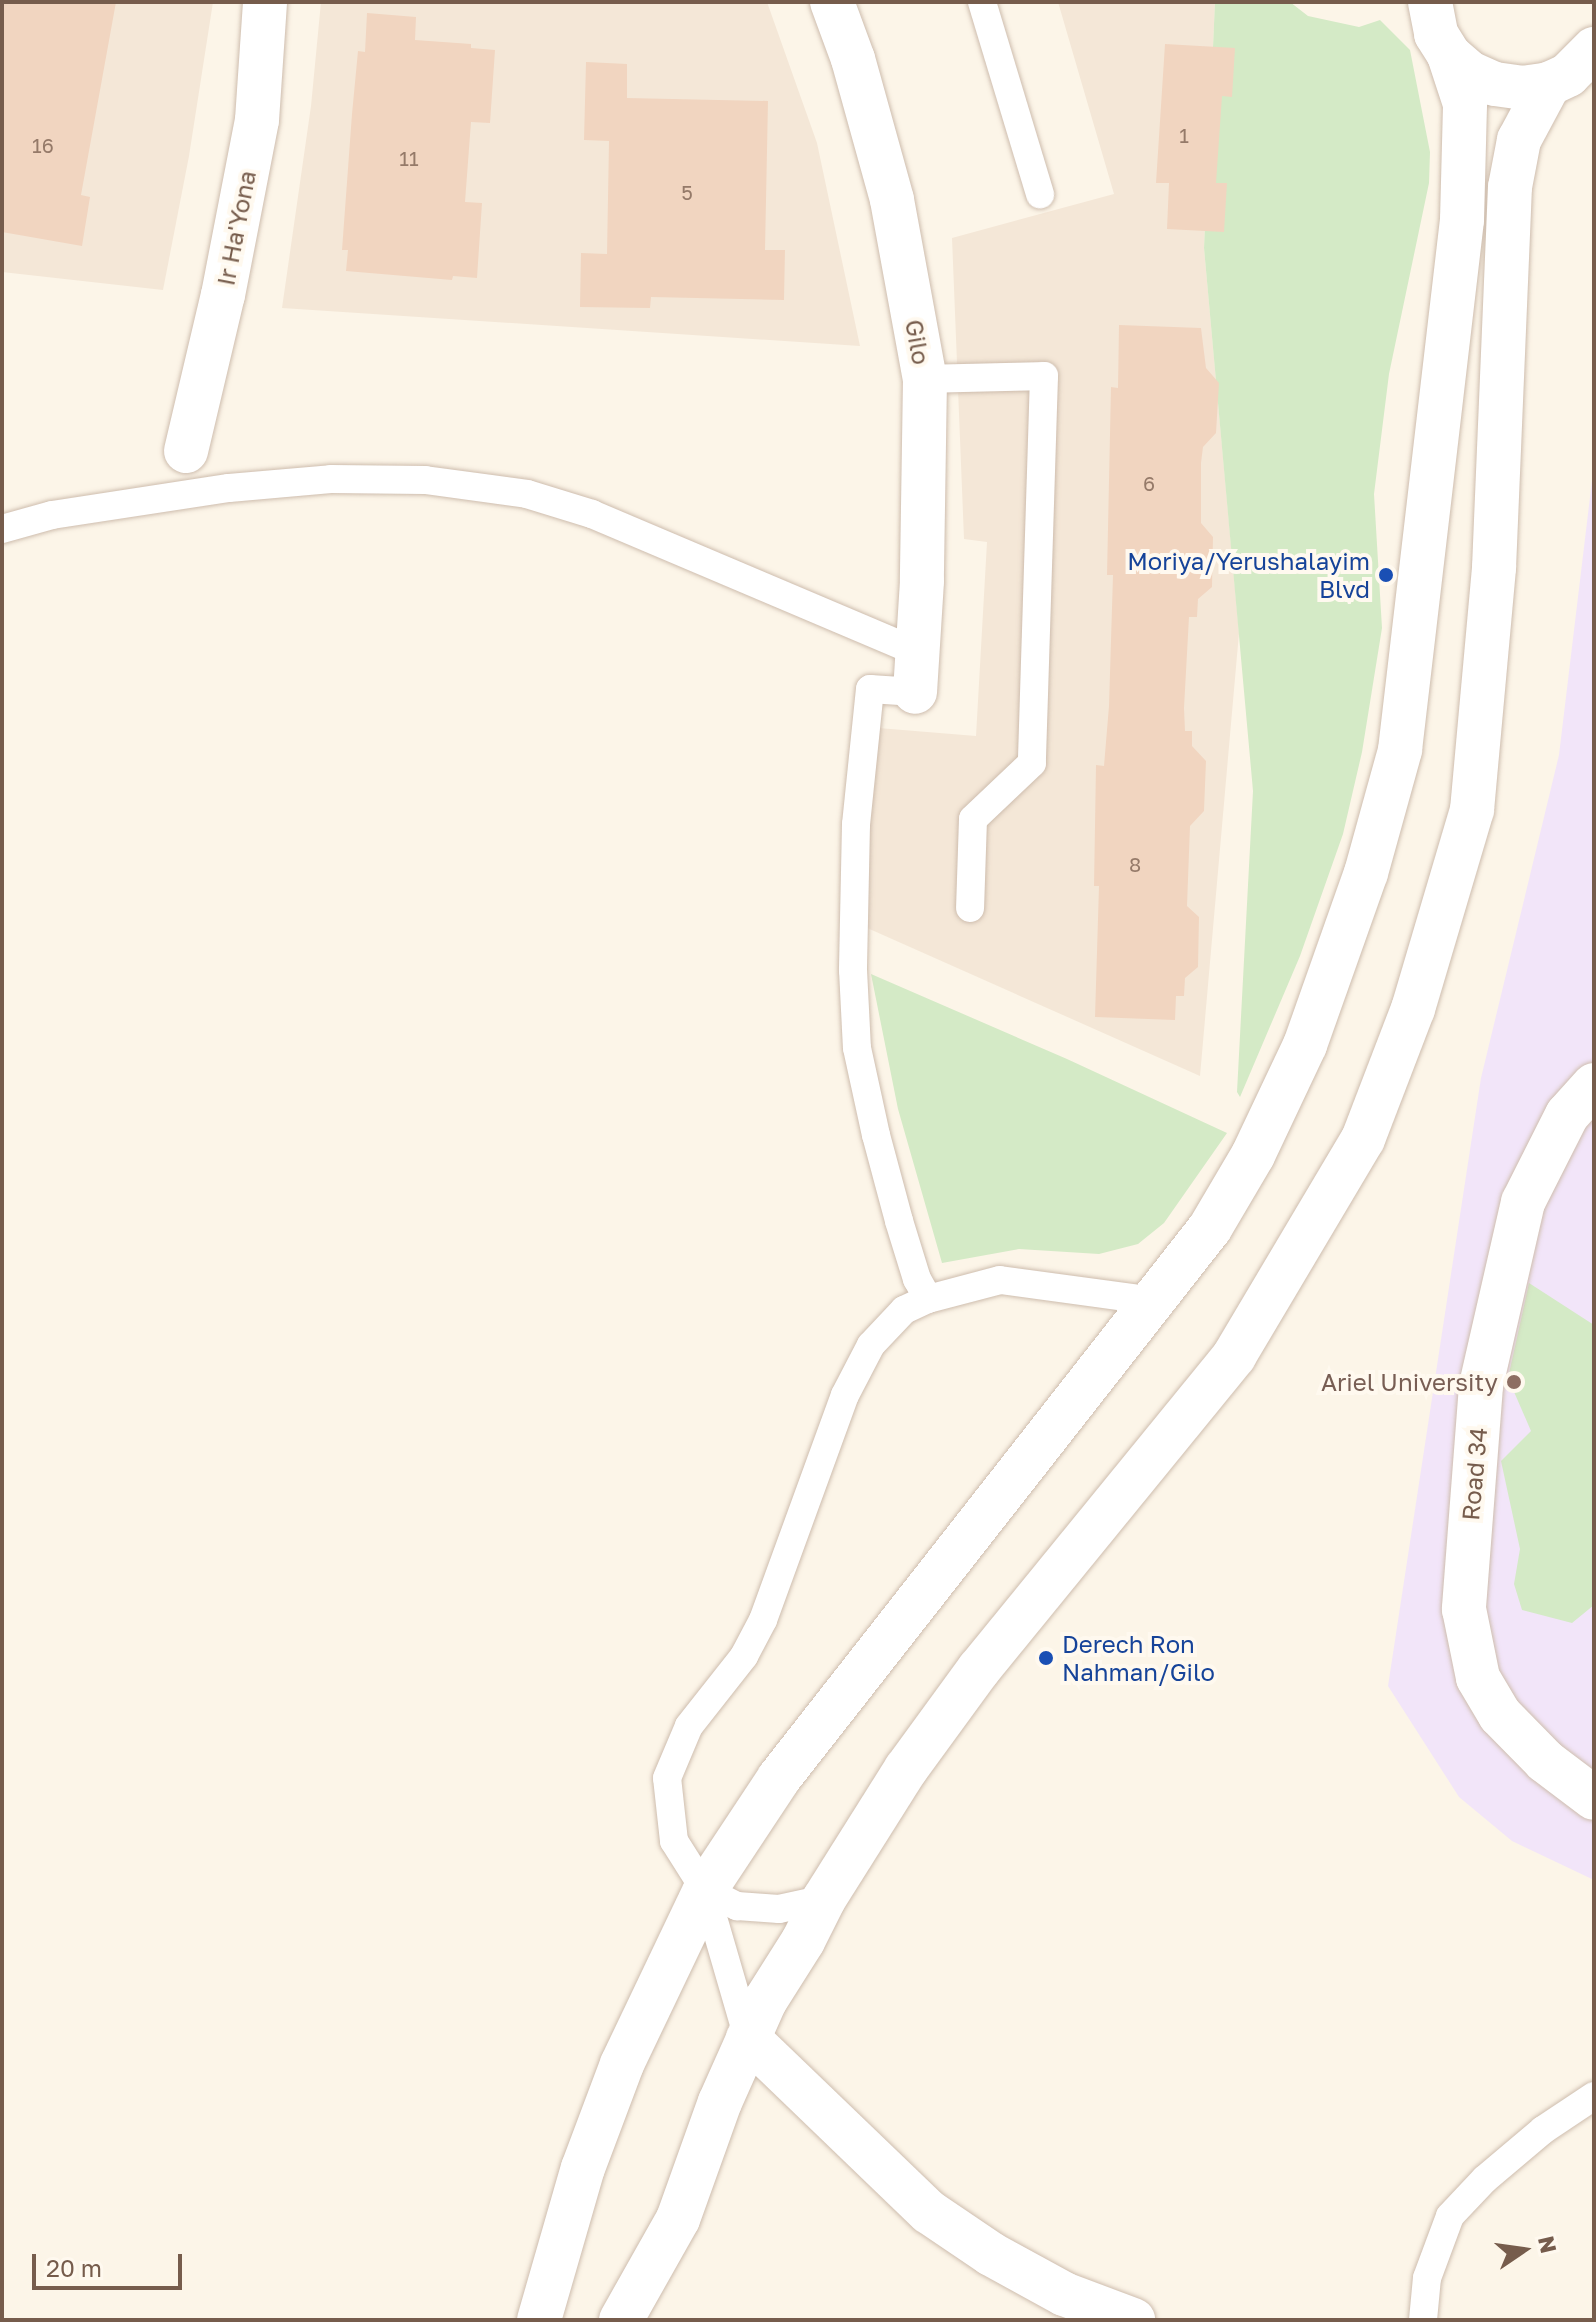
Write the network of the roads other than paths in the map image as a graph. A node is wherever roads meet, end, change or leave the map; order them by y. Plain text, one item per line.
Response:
1 (265, 2) edge
2 (832, 2) edge
3 (982, 2) edge
4 (1428, 4) edge
5 (1594, 49) edge
6 (1449, 55) junction
7 (1549, 84) junction
8 (1040, 194) dead end
9 (925, 379) junction
10 (186, 451) dead end
11 (2, 529) edge
12 (917, 672) junction
13 (970, 908) dead end
14 (1585, 1101) edge
15 (928, 1299) junction
16 (1156, 1301) junction
17 (1594, 1798) edge
18 (705, 1890) junction
19 (824, 1899) junction
20 (748, 2038) junction
21 (1594, 2096) edge
22 (539, 2320) edge
23 (621, 2320) edge
24 (1133, 2320) edge
25 (1423, 2320) edge

1 - 10 main road, Ir Ha'Yona
2 - 9 main road, Gilo
3 - 8 lane
4 - 6 main road
5 - 7 main road
6 - 7 main road
6 - 16 main road
7 - 19 main road
9 - 12 main road, Gilo
9 - 13 lane
11 - 12 lane
12 - 15 lane
14 - 17 main road, Road 34
15 - 16 lane
15 - 18 lane
16 - 18 main road
18 - 19 lane
18 - 20 lane
18 - 22 main road
19 - 20 main road
20 - 23 main road
20 - 24 main road
21 - 25 lane

